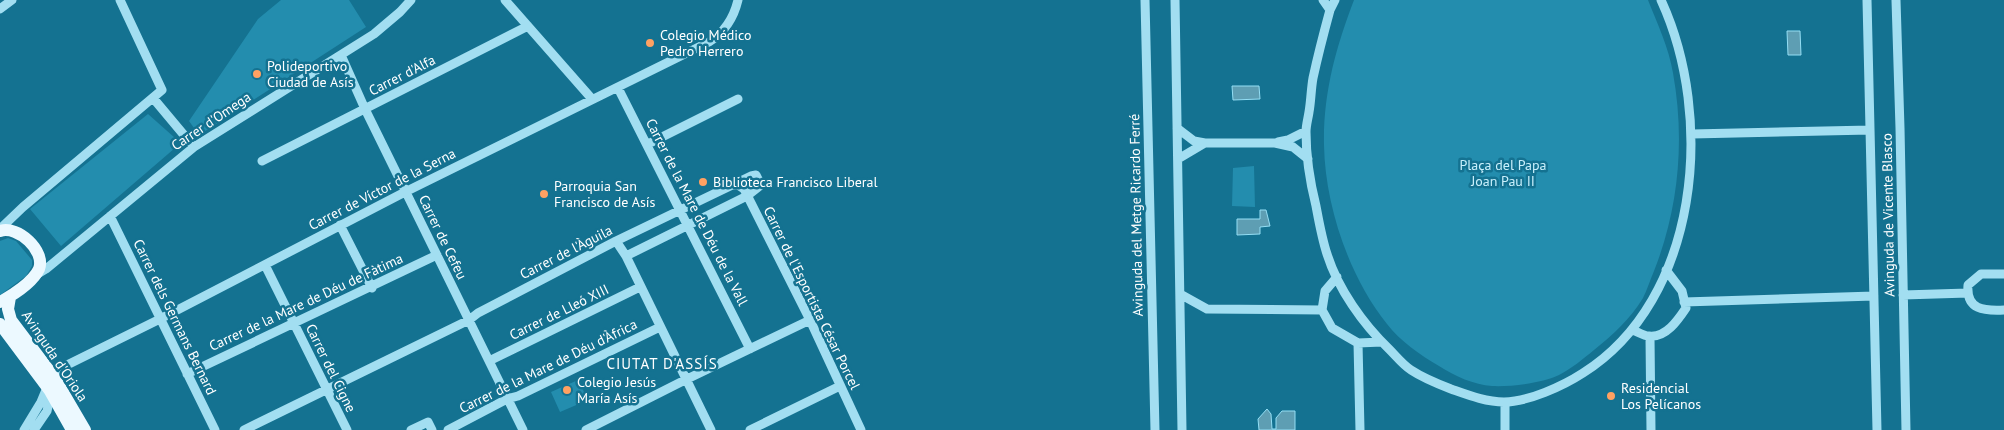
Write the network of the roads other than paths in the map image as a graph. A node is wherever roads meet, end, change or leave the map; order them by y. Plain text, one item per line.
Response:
1 (12, 0) edge
2 (120, 0) edge
3 (411, 0) edge
4 (505, 0) edge
5 (738, 0) edge
6 (1145, 0) edge
7 (1175, 0) edge
8 (1323, 0) edge
9 (1335, 0) edge
10 (1867, 0) edge
11 (1896, 0) edge
12 (1663, 1) edge
13 (0, 9) edge
14 (1330, 10) junction
15 (528, 26) junction
16 (341, 55) junction
17 (618, 88) junction
18 (153, 98) junction
19 (592, 99) junction
20 (738, 99) dead end
21 (365, 109) junction
22 (1177, 128) junction
23 (1870, 130) junction
24 (1306, 131) junction
25 (1692, 134) junction
26 (1205, 143) junction
27 (1275, 143) junction
28 (648, 144) junction
29 (194, 147) junction
30 (1178, 159) junction
31 (1308, 159) junction
32 (262, 161) dead end
33 (734, 185) junction
34 (405, 192) junction
35 (747, 196) junction
36 (681, 211) junction
37 (110, 216) junction
38 (340, 225) junction
39 (688, 226) junction
40 (0, 230) edge
41 (616, 241) junction
42 (437, 255) junction
43 (626, 256) junction
44 (264, 265) junction
45 (1666, 270) junction
46 (2004, 274) edge
47 (34, 276) junction
48 (1337, 277) junction
49 (640, 287) junction
50 (372, 288) junction
51 (1968, 293) junction
52 (1180, 294) junction
53 (1903, 294) junction
54 (1874, 296) junction
55 (5, 299) edge
56 (1684, 302) junction
57 (1322, 310) junction
58 (2004, 310) edge
59 (160, 319) junction
60 (469, 320) junction
61 (810, 320) junction
62 (0, 324) edge
63 (294, 324) junction
64 (660, 327) junction
65 (1633, 330) junction
66 (1650, 337) junction
67 (1382, 342) junction
68 (1358, 343) junction
69 (750, 349) junction
70 (489, 361) junction
71 (187, 374) junction
72 (685, 380) junction
73 (50, 385) junction
74 (840, 386) junction
75 (326, 390) junction
76 (507, 399) junction
77 (1505, 403) junction
78 (60, 407) junction
79 (47, 411) junction
80 (24, 430) edge
81 (34, 430) edge
82 (72, 430) edge
83 (84, 430) edge
84 (215, 430) edge
85 (244, 430) edge
86 (346, 430) edge
87 (411, 430) edge
88 (432, 430) edge
89 (448, 430) edge
90 (523, 430) edge
91 (586, 430) edge
92 (711, 430) edge
93 (750, 430) edge
94 (861, 430) edge
95 (1155, 430) edge
96 (1182, 430) edge
97 (1360, 430) edge
98 (1505, 430) edge
99 (1651, 430) edge
100 (1877, 430) edge
101 (1906, 430) edge

1 - 13 street
2 - 18 street
3 - 16 street, Carrer d'Omega
4 - 15 street
5 - 17 street, Carrer de Víctor de la Serna
6 - 95 street, Avinguda del Metge Ricardo Ferré
7 - 22 street
8 - 14 street
9 - 14 street
10 - 23 street, Avinguda de Vicente Blasco
11 - 53 street, Avinguda de Vicente Blasco
12 - 25 street
14 - 24 street
15 - 19 street
15 - 21 street, Carrer d'Alfa
16 - 21 street, Carrer de Cefeu
16 - 29 street, Carrer d'Omega
17 - 19 street, Carrer de Víctor de la Serna
17 - 28 street, Carrer de la Mare de Déu de la Vall
18 - 29 street
18 - 40 street
19 - 34 street, Carrer de Víctor de la Serna
20 - 28 street
21 - 32 street, Carrer d'Alfa
21 - 34 street, Carrer de Cefeu
22 - 26 street
22 - 30 street
23 - 25 street
23 - 54 street, Avinguda de Vicente Blasco
24 - 27 street
24 - 31 street
25 - 45 street
26 - 27 street
26 - 30 street
27 - 31 street
28 - 36 street, Carrer de la Mare de Déu de la Vall
29 - 37 street, Carrer d'Omega
30 - 52 street
31 - 48 street
33 - 35 street, Carrer de l'Esportista César Porcel
33 - 35 street, Carrer de l'Àguila
33 - 36 street, Carrer de l'Àguila
34 - 38 street, Carrer de Víctor de la Serna
34 - 42 street, Carrer de Cefeu
35 - 39 street
35 - 61 street, Carrer de l'Esportista César Porcel
36 - 39 street, Carrer de la Mare de Déu de la Vall
36 - 41 street, Carrer de l'Àguila
37 - 47 street, Carrer d'Omega
37 - 59 street, Carrer dels Germans Bernard
38 - 44 street, Carrer de Víctor de la Serna
38 - 50 street
39 - 43 street
39 - 69 street, Carrer de la Mare de Déu de la Vall
40 - 47 main road
41 - 43 street
41 - 60 street, Carrer de l'Àguila
42 - 50 street, Carrer de la Mare de Déu de Fàtima
42 - 60 street, Carrer de Cefeu
43 - 49 street
44 - 59 street, Carrer de Víctor de la Serna
44 - 63 street, Carrer del Cigne
45 - 56 street
45 - 65 street
46 - 51 street
47 - 55 main road, Carrer d'Omega
48 - 57 street
48 - 67 street
49 - 64 street
49 - 70 street, Carrer de Lleó XIII
50 - 63 street, Carrer de la Mare de Déu de Fàtima
51 - 53 street
51 - 58 street
52 - 57 street
52 - 96 street
53 - 101 street, Avinguda de Vicente Blasco
54 - 56 street
54 - 100 street, Avinguda de Vicente Blasco
55 - 73 main road, Avinguda d'Oriola
56 - 66 street
57 - 68 street
59 - 71 street, Carrer dels Germans Bernard
59 - 73 street, Carrer de Víctor de la Serna
60 - 70 street, Carrer de Cefeu
60 - 75 street, Carrer de l'Àguila
61 - 69 street
61 - 74 street, Carrer de l'Esportista César Porcel
62 - 73 main road, Avinguda d'Oriola
63 - 71 street, Carrer de la Mare de Déu de Fàtima
63 - 75 street, Carrer del Cigne
64 - 72 street
64 - 76 street, Carrer de la Mare de Déu d'Àfrica
65 - 66 street
65 - 77 street
66 - 99 street
67 - 68 street
67 - 77 street
68 - 97 street
69 - 72 street
70 - 76 street, Carrer de Cefeu
71 - 84 street, Carrer dels Germans Bernard
72 - 91 street
72 - 92 street
73 - 78 main road, Avinguda d'Oriola
73 - 79 street
73 - 80 street
73 - 83 main road, Avinguda d'Oriola
74 - 93 street
74 - 94 street, Carrer de l'Esportista César Porcel
75 - 85 street, Carrer de l'Àguila
75 - 86 street, Carrer del Cigne
76 - 89 street, Carrer de la Mare de Déu d'Àfrica
76 - 90 street, Carrer de Cefeu
77 - 98 street
78 - 79 street
78 - 82 main road, Avinguda d'Oriola
79 - 81 street
87 - 88 street

